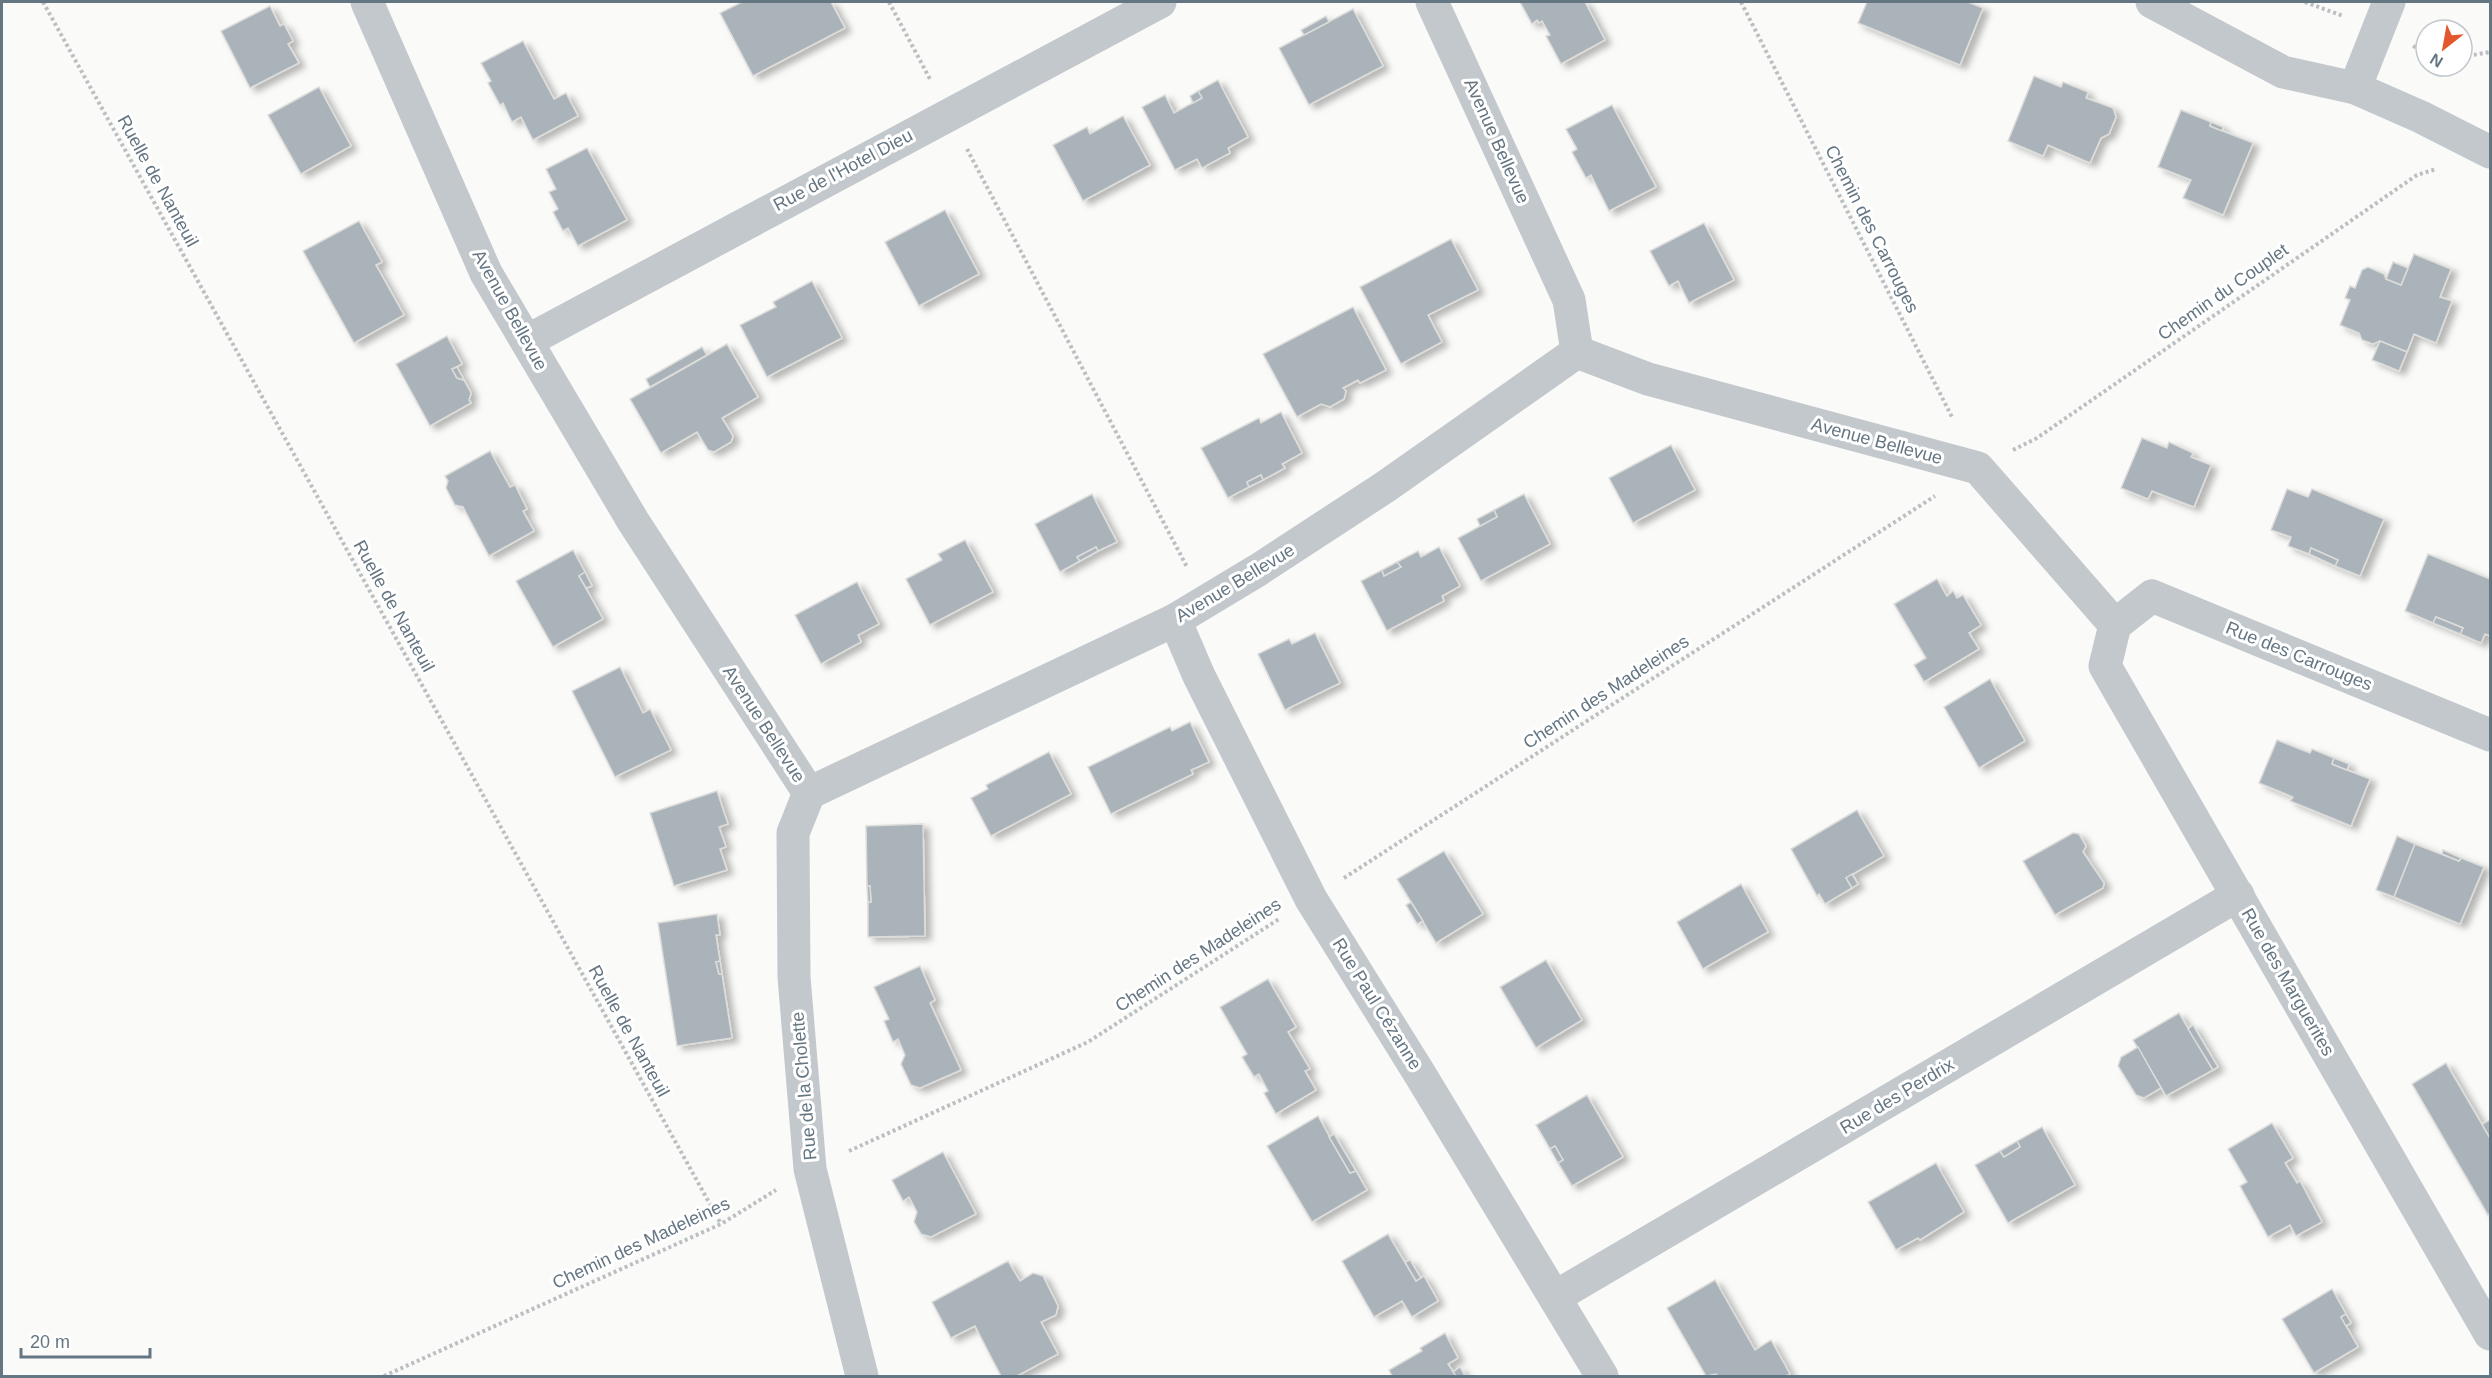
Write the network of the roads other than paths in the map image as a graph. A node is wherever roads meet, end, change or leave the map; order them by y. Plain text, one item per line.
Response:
1 (367, 2) edge
2 (1160, 2) edge
3 (1432, 2) edge
4 (2152, 2) edge
5 (2389, 2) edge
6 (2355, 88) junction
7 (2490, 152) edge
8 (527, 341) junction
9 (1577, 352) junction
10 (1175, 620) junction
11 (2115, 625) junction
12 (2490, 735) edge
13 (809, 793) junction
14 (2238, 895) junction
15 (1555, 1297) junction
16 (2490, 1334) edge
17 (862, 1377) edge
18 (1602, 1377) edge

1 - 8 street, Avenue Bellevue
2 - 8 street, Rue de l'Hotel Dieu
3 - 9 street, Avenue Bellevue
4 - 6 street
5 - 6 street
6 - 7 street
8 - 13 street, Avenue Bellevue
9 - 10 street, Avenue Bellevue
9 - 11 street, Avenue Bellevue
10 - 13 street, Avenue Bellevue
10 - 15 street, Rue Paul Cézanne
11 - 12 street, Rue des Carrouges
11 - 14 street, Rue des Marguerites
13 - 17 street, Rue de la Cholette
14 - 15 street, Rue des Perdrix
14 - 16 street, Rue des Marguerites
15 - 18 street, Rue Paul Cézanne

